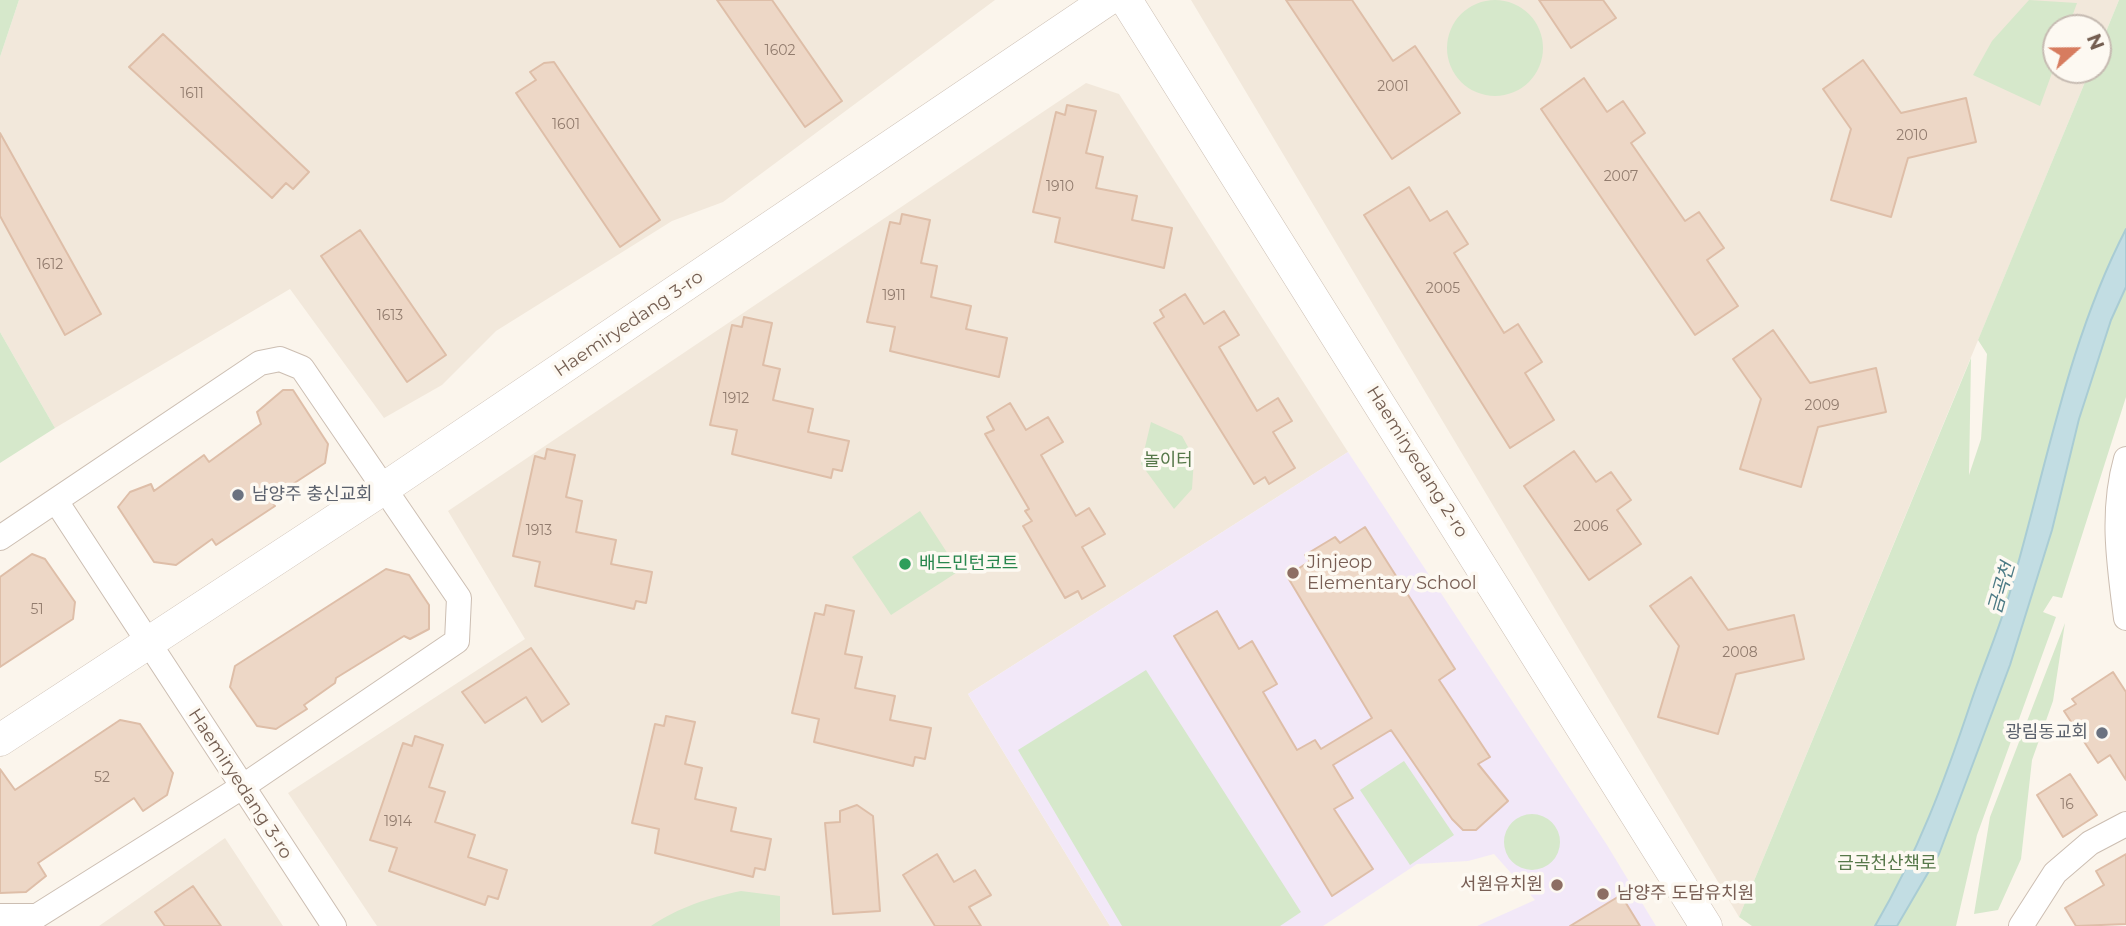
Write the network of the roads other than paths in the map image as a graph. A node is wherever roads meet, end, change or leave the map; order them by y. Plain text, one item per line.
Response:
1 (1107, 0) edge
2 (1126, 0) edge
3 (2126, 459) edge
4 (386, 487) junction
5 (56, 501) junction
6 (0, 538) edge
7 (2126, 618) edge
8 (147, 642) junction
9 (0, 740) edge
10 (242, 787) junction
11 (2126, 824) edge
12 (0, 916) edge
13 (334, 926) edge
14 (1706, 926) edge
15 (2021, 926) edge

1 - 4 street, Haemiryedang 3-ro
2 - 14 street, Haemiryedang 2-ro
3 - 7 street
4 - 5 street
4 - 8 street, Haemiryedang 3-ro
4 - 10 street
5 - 6 street
5 - 8 street
8 - 9 street, Haemiryedang 3-ro
8 - 10 street, Haemiryedang 3-ro
10 - 12 street
10 - 13 street, Haemiryedang 3-ro
11 - 15 street

